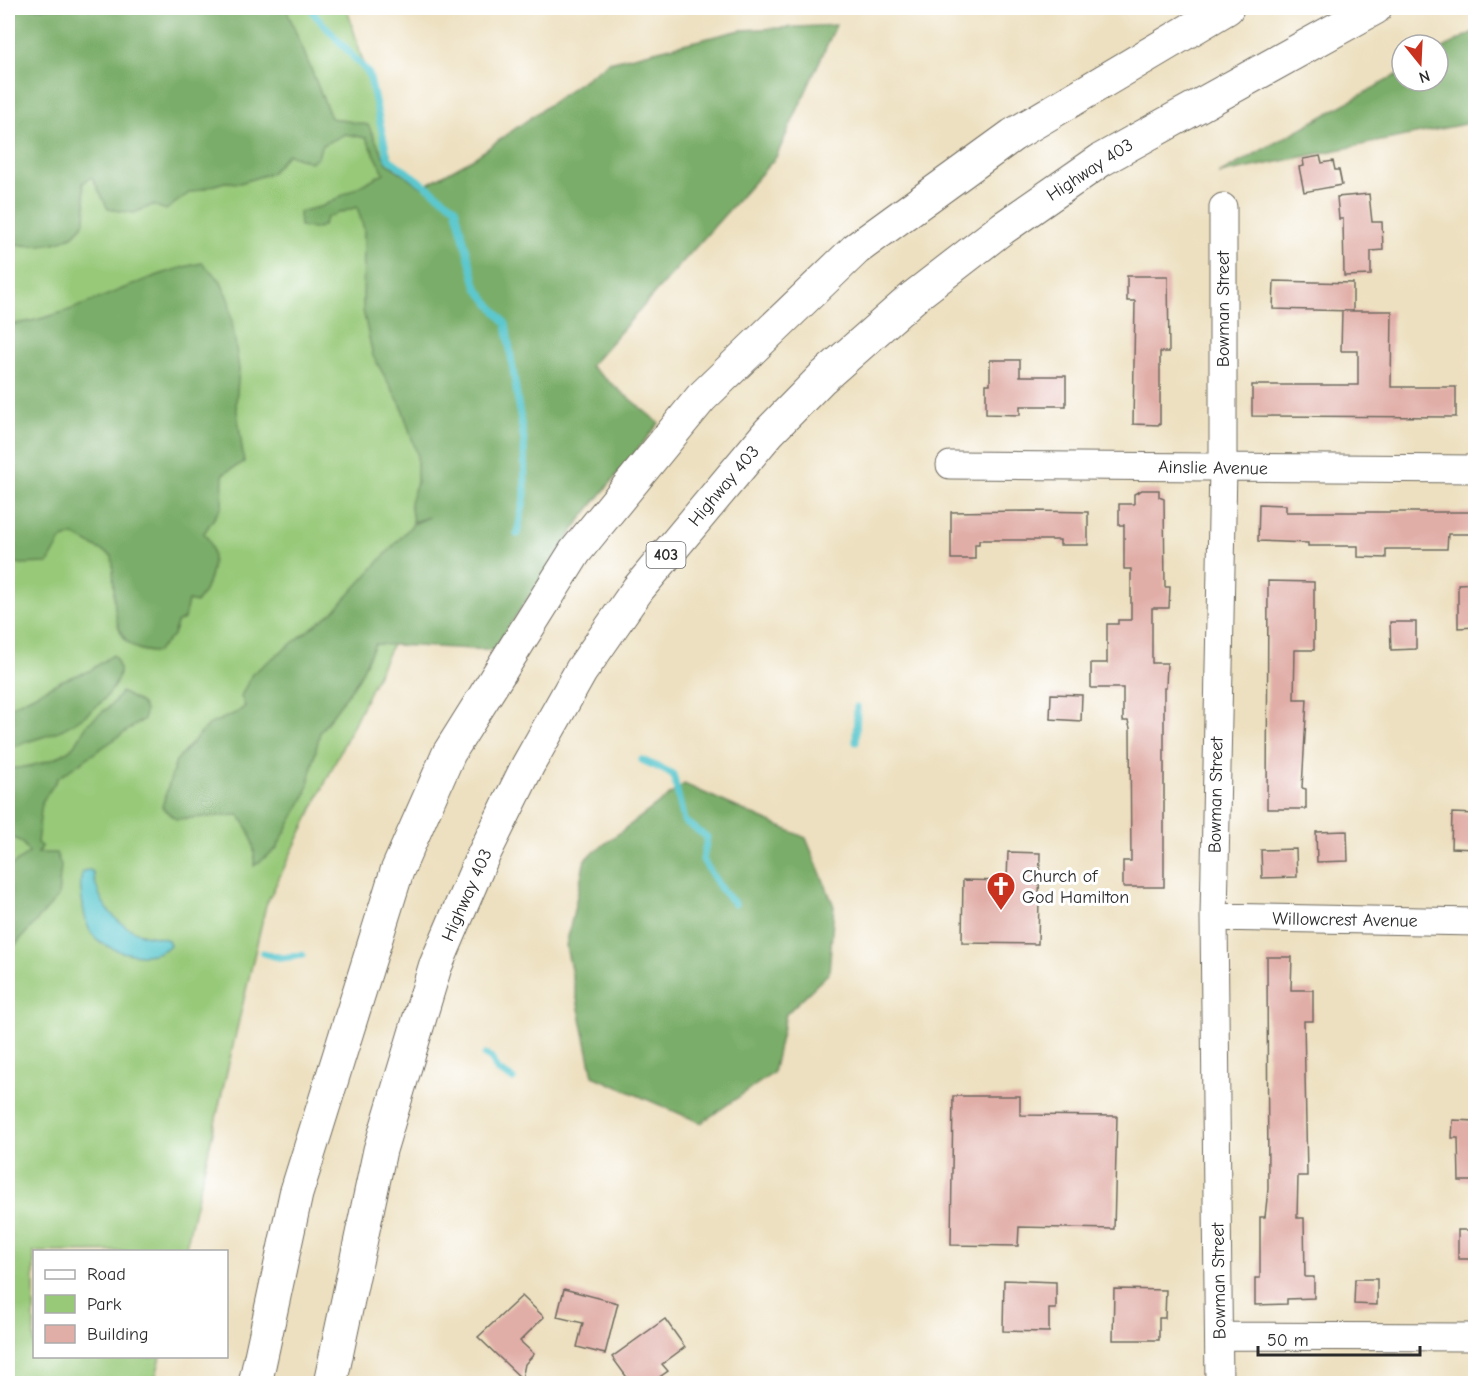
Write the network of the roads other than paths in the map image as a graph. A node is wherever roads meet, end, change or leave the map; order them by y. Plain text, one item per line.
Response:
1 (1227, 8) edge
2 (1375, 8) edge
3 (1223, 207) dead end
4 (950, 465) dead end
5 (1223, 468) junction
6 (1476, 469) edge
7 (1214, 917) junction
8 (1476, 922) edge
9 (1220, 1336) junction
10 (1476, 1337) edge
11 (255, 1383) edge
12 (330, 1383) edge
13 (1220, 1383) edge

1 - 11 highway
2 - 12 highway, Highway 403 / 403
3 - 5 street, Bowman Street
4 - 5 street, Ainslie Avenue
5 - 6 street, Ainslie Avenue
5 - 7 street, Bowman Street
7 - 8 street, Willowcrest Avenue
7 - 9 street, Bowman Street
9 - 10 street
9 - 13 street, Bowman Street

